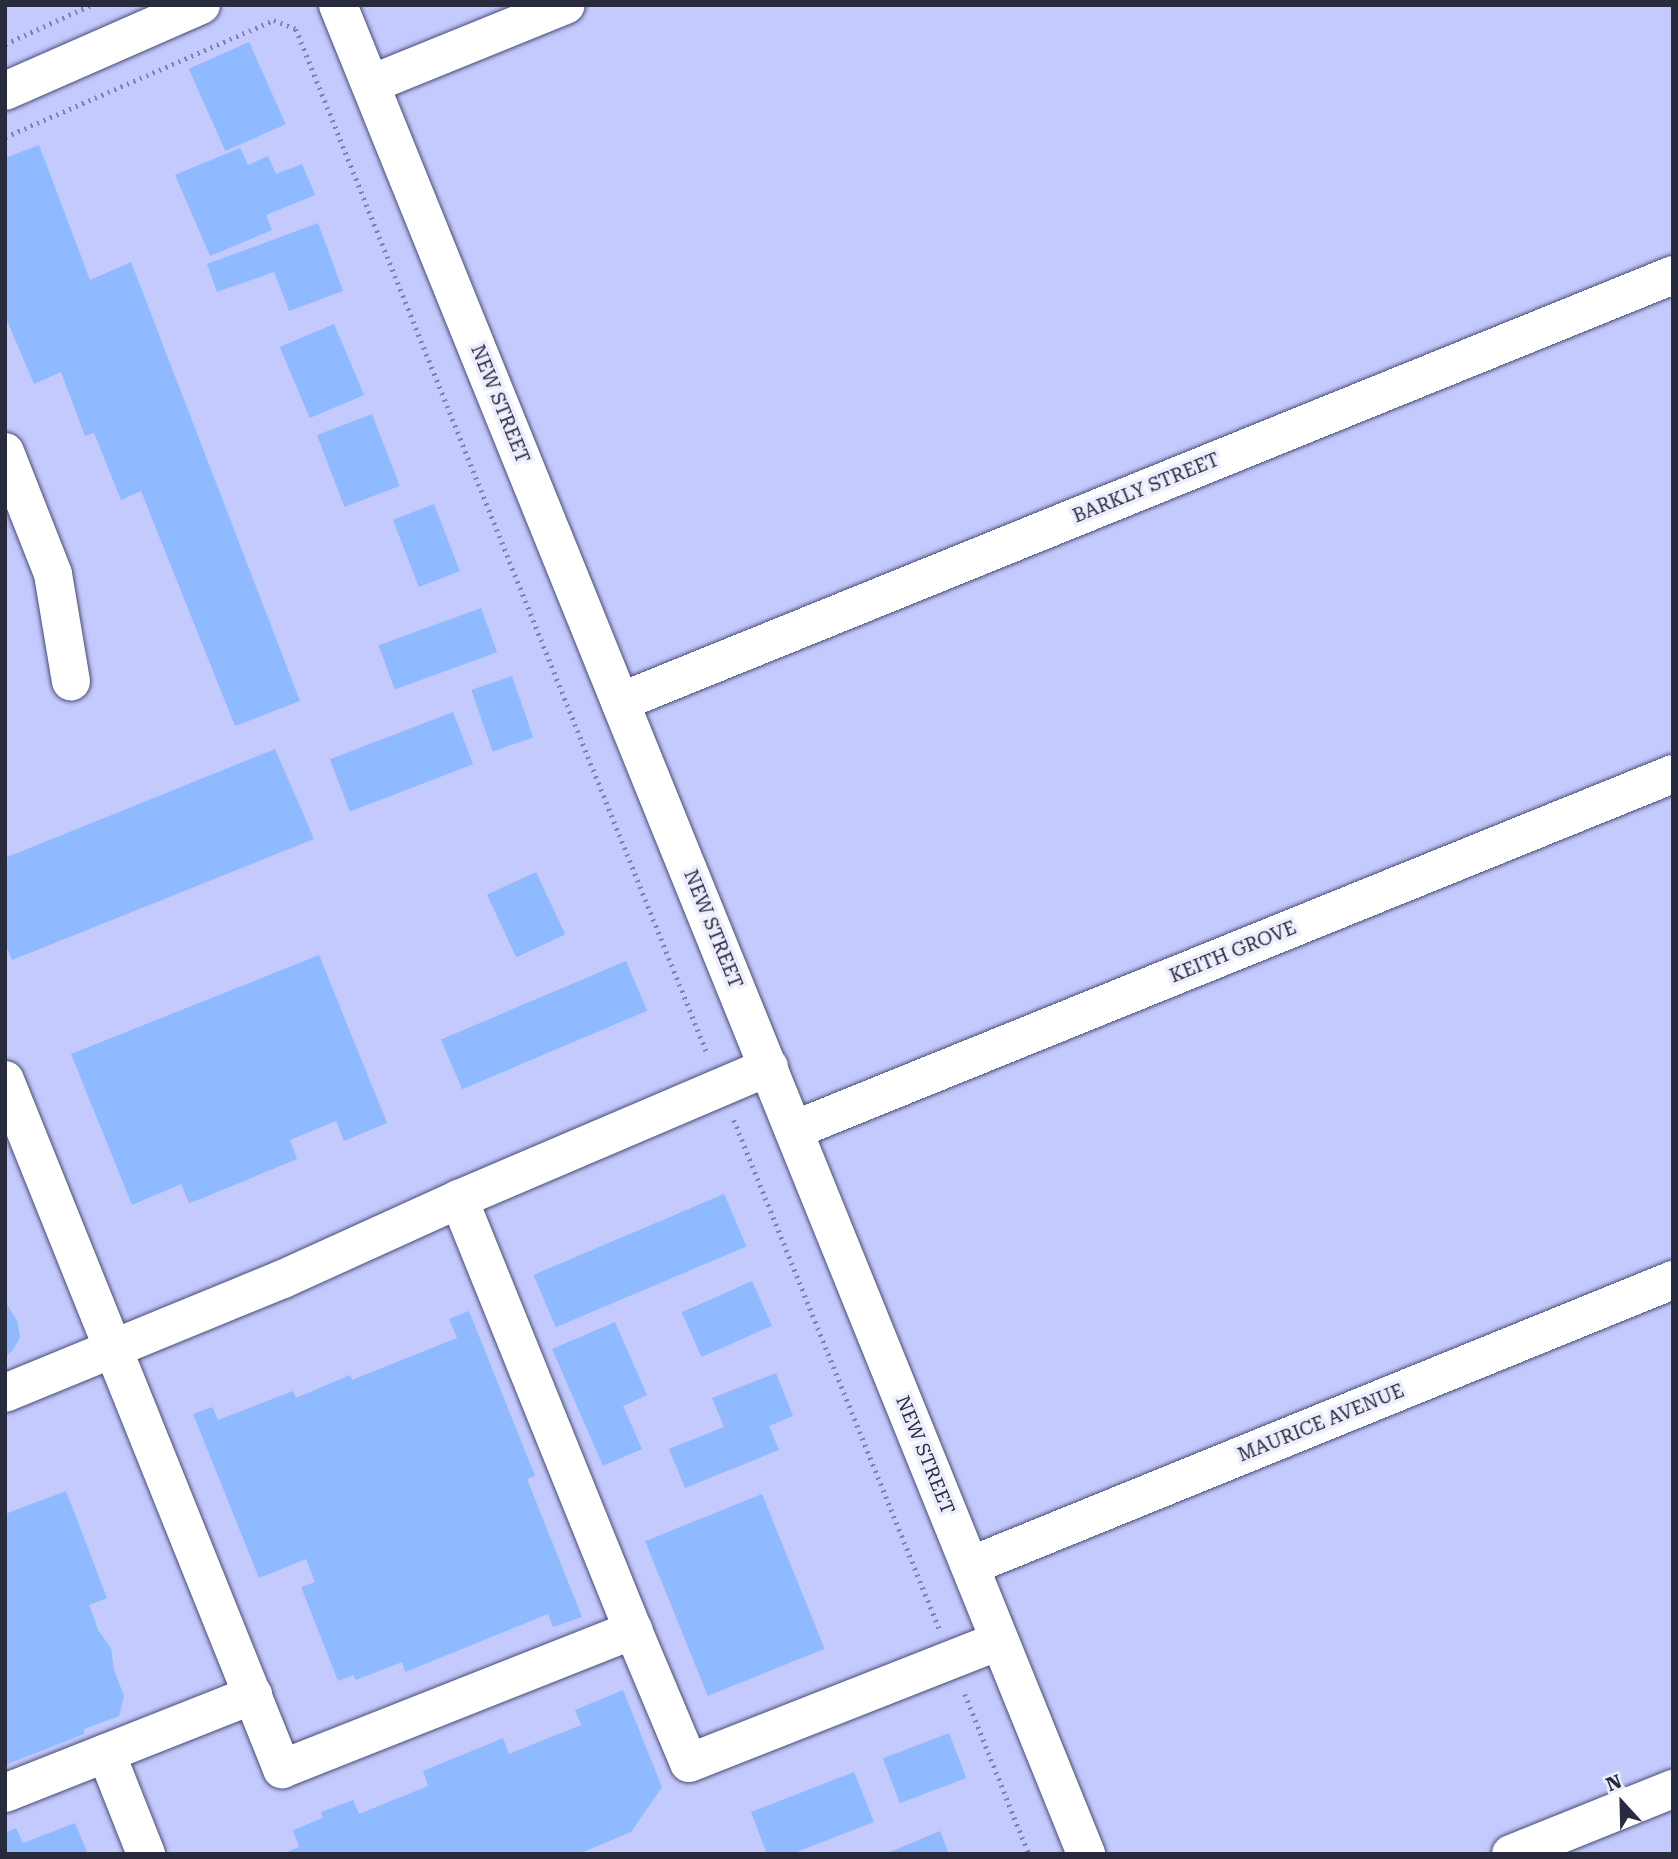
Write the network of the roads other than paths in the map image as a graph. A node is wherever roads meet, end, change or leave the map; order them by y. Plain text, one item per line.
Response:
1 (201, 5) edge
2 (338, 5) edge
3 (566, 5) edge
4 (371, 84) junction
5 (5, 91) edge
6 (1673, 275) edge
7 (5, 452) edge
8 (71, 681) dead end
9 (620, 702) junction
10 (1673, 774) edge
11 (768, 1067) junction
12 (5, 1080) edge
13 (793, 1130) junction
14 (459, 1199) junction
15 (1673, 1280) edge
16 (115, 1349) junction
17 (5, 1392) edge
18 (970, 1566) junction
19 (633, 1630) junction
20 (999, 1641) junction
21 (253, 1695) junction
22 (106, 1753) junction
23 (1673, 1789) edge
24 (5, 1793) edge
25 (146, 1854) edge
26 (1086, 1854) edge
27 (1511, 1854) edge

1 - 5 street
2 - 4 street, NEW STREET
3 - 4 street
4 - 9 street, NEW STREET
6 - 9 street, BARKLY STREET
7 - 8 street
9 - 11 street, NEW STREET
10 - 13 street, KEITH GROVE
11 - 13 street, NEW STREET
11 - 14 street
12 - 16 street
13 - 18 street, NEW STREET
14 - 16 street
14 - 19 street
15 - 18 street, MAURICE AVENUE
16 - 17 street
16 - 21 street
18 - 20 street, NEW STREET
19 - 20 street
19 - 21 street
20 - 26 street, NEW STREET
21 - 22 street
22 - 24 street
22 - 25 street
23 - 27 street

